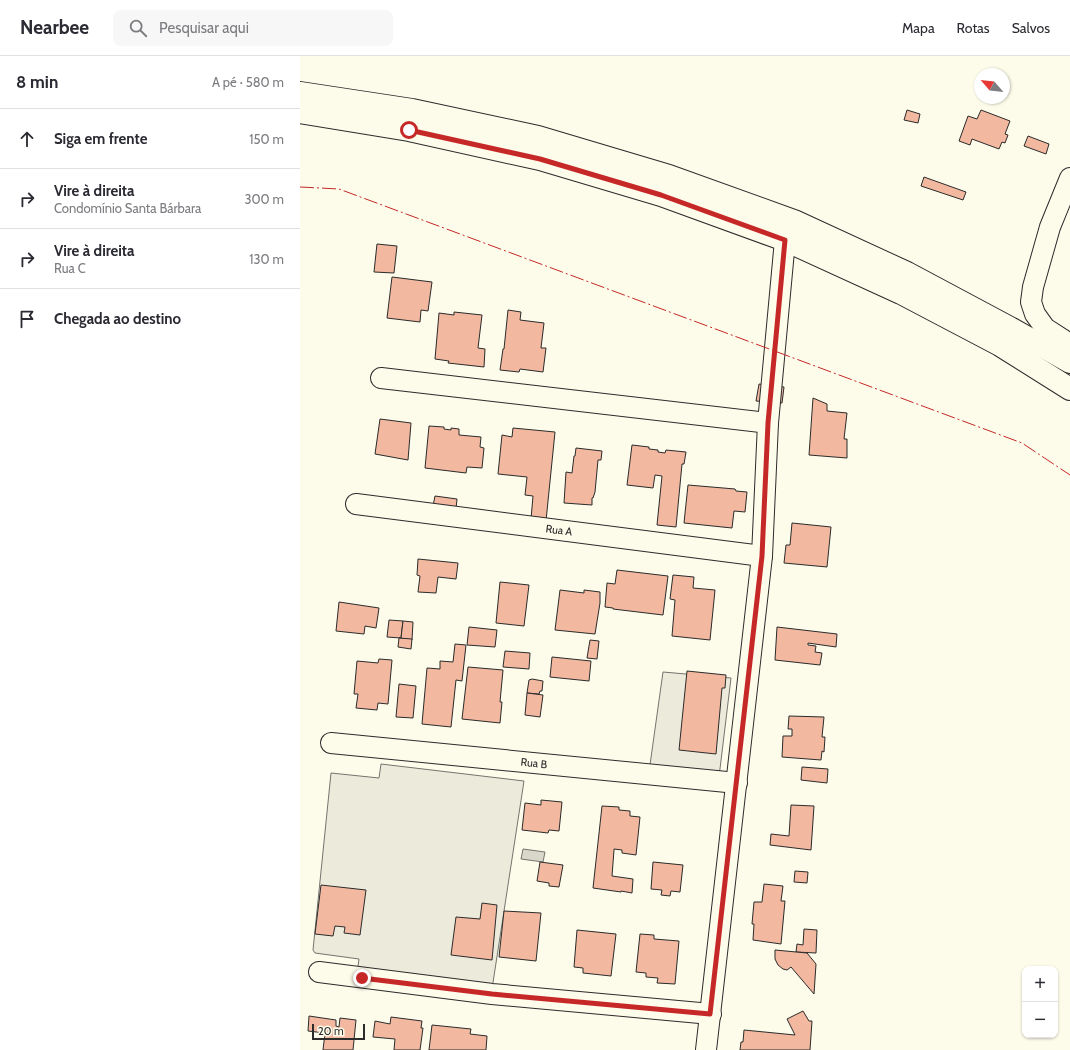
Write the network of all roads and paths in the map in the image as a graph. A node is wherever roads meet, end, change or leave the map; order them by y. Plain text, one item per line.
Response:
1 (300, 93) edge
2 (300, 112) edge
3 (1070, 178) edge
4 (785, 240) junction
5 (1070, 344) edge
6 (1070, 362) edge
7 (381, 378) dead end
8 (1070, 389) edge
9 (768, 423) junction
10 (356, 504) dead end
11 (762, 556) junction
12 (331, 743) dead end
13 (737, 783) junction
14 (319, 972) dead end
15 (710, 1014) junction
16 (706, 1050) edge

1 - 6 main road
2 - 4 main road
3 - 5 street
4 - 8 main road
4 - 9 street
7 - 9 street
9 - 11 street
10 - 11 street, Rua A
11 - 13 street
12 - 13 street, Rua B
13 - 15 street
14 - 15 street
15 - 16 street

